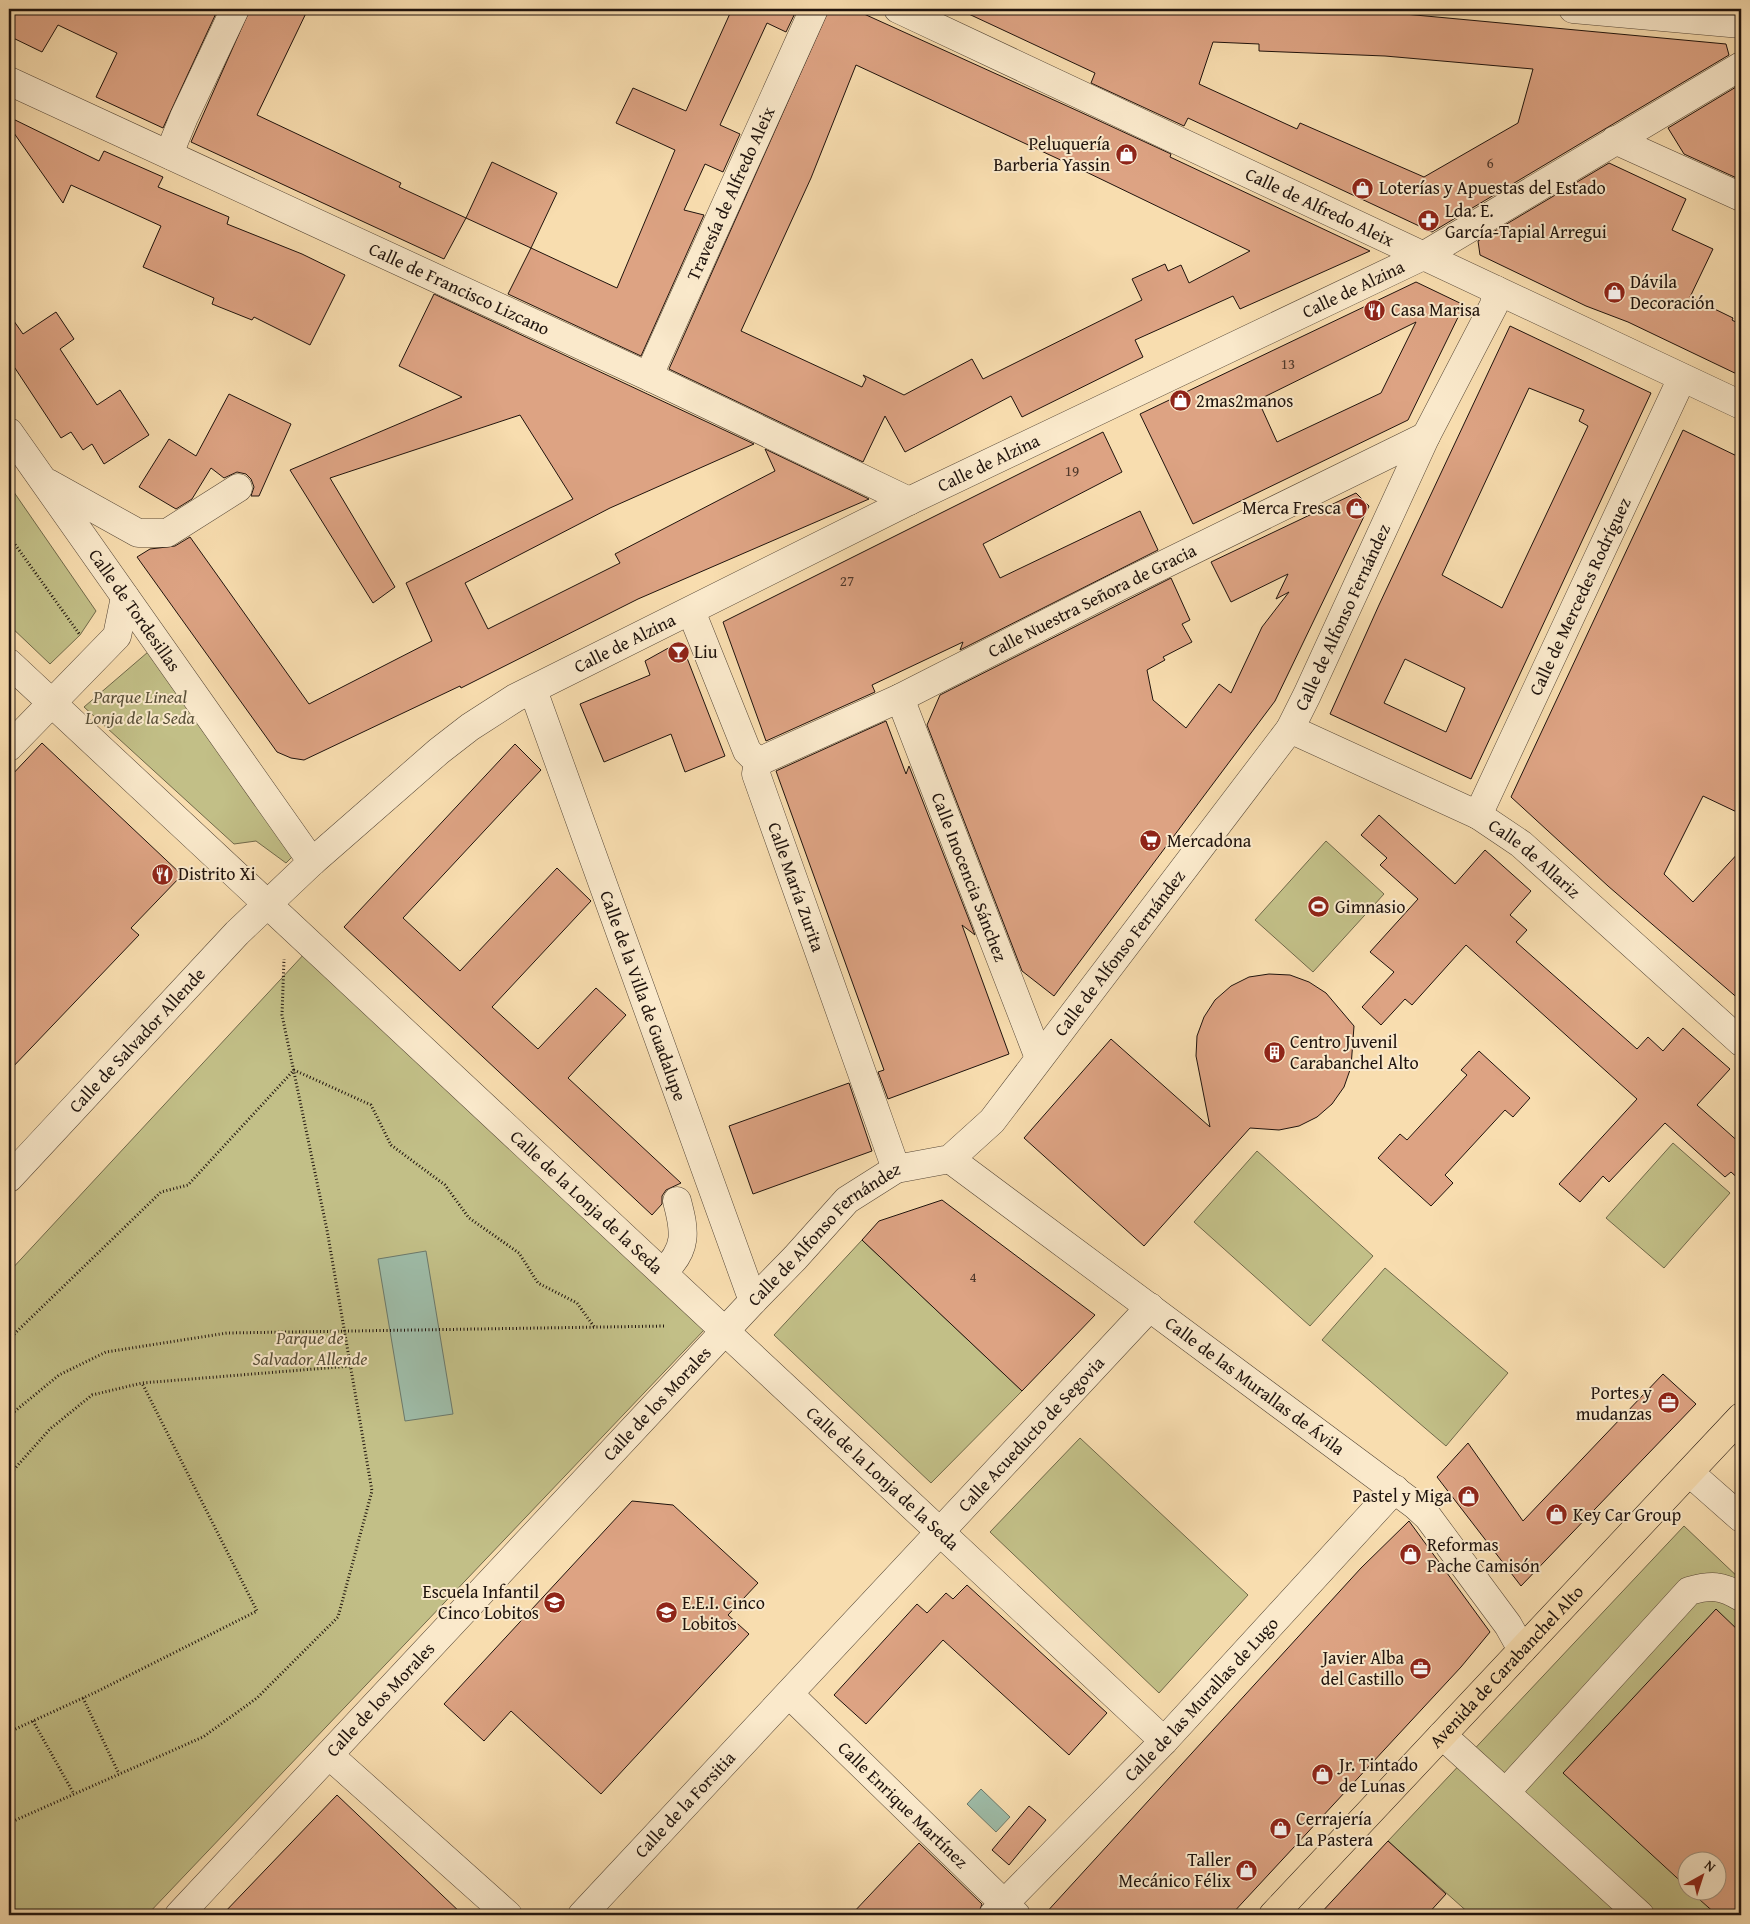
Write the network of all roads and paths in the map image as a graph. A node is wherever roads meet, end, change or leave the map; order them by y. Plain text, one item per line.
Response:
1 (235, 9) edge
2 (814, 9) edge
3 (898, 9) edge
4 (1573, 9) edge
5 (1741, 24) edge
6 (1741, 66) edge
7 (9, 80) edge
8 (1615, 140) junction
9 (172, 156) junction
10 (1741, 197) edge
11 (1423, 256) junction
12 (1496, 290) junction
13 (652, 378) junction
14 (1682, 378) junction
15 (1741, 405) edge
16 (9, 432) edge
17 (1426, 436) junction
18 (43, 480) junction
19 (238, 488) dead end
20 (909, 501) junction
21 (9, 536) edge
22 (125, 597) junction
23 (690, 611) junction
24 (88, 636) dead end
25 (9, 663) edge
26 (533, 690) junction
27 (900, 698) junction
28 (51, 703) junction
29 (1290, 729) junction
30 (9, 747) edge
31 (758, 762) junction
32 (1478, 815) junction
33 (312, 862) junction
34 (266, 905) junction
35 (284, 954) dead end
36 (1741, 1042) edge
37 (1039, 1058) junction
38 (294, 1070) junction
39 (950, 1159) junction
40 (896, 1169) junction
41 (9, 1178) edge
42 (676, 1201) dead end
43 (664, 1272) junction
44 (753, 1301) junction
45 (1150, 1307) junction
46 (666, 1326) dead end
47 (595, 1328) junction
48 (727, 1331) junction
49 (345, 1333) junction
50 (9, 1340) edge
51 (351, 1366) junction
52 (142, 1383) junction
53 (9, 1416) edge
54 (1741, 1417) edge
55 (1690, 1473) junction
56 (9, 1475) edge
57 (1395, 1489) junction
58 (1741, 1518) edge
59 (939, 1532) junction
60 (1741, 1597) edge
61 (1522, 1650) junction
62 (790, 1694) junction
63 (83, 1698) junction
64 (33, 1721) junction
65 (9, 1732) edge
66 (1442, 1735) junction
67 (1164, 1741) junction
68 (329, 1755) junction
69 (119, 1774) junction
70 (1506, 1792) junction
71 (74, 1794) junction
72 (9, 1823) edge
73 (1004, 1911) edge
74 (179, 1915) edge
75 (508, 1915) edge
76 (582, 1915) edge
77 (1273, 1915) edge
78 (1640, 1915) edge

1 - 9 street
2 - 13 street, Travesía de Alfredo Aleix
3 - 11 street, Calle de Alfredo Aleix
4 - 5 street
6 - 8 street, Calle de Alzina
7 - 9 street, Calle de Francisco Lizcano
8 - 10 street
8 - 11 street, Calle de Alzina
9 - 13 street, Calle de Francisco Lizcano
11 - 12 street, Calle de Alfredo Aleix
11 - 20 street, Calle de Alzina
12 - 14 street, Calle de Alfredo Aleix
12 - 17 street, Calle de Alfonso Fernández
13 - 20 street, Calle de Francisco Lizcano
14 - 15 street, Calle de Alfredo Aleix
14 - 32 street, Calle de Mercedes Rodríguez
16 - 18 street, Calle de Tordesillas
17 - 27 street, Calle Nuestra Señora de Gracia
17 - 29 street, Calle de Alfonso Fernández
18 - 19 street
18 - 22 street, Calle de Tordesillas
20 - 23 street, Calle de Alzina
21 - 24 path
22 - 28 street
22 - 33 street, Calle de Tordesillas
23 - 26 street, Calle de Alzina
23 - 31 street
25 - 28 street, Calle de la Lonja de la Seda
26 - 33 street, Calle de Alzina
26 - 44 street, Calle de la Villa de Guadalupe
27 - 31 street, Calle Nuestra Señora de Gracia
27 - 37 street, Calle Inocencia Sánchez
28 - 30 street
28 - 34 street, Calle de la Lonja de la Seda
29 - 32 street, Calle de Allariz
29 - 37 street, Calle de Alfonso Fernández
31 - 40 street, Calle María Zurita
32 - 36 street, Calle de Allariz
33 - 34 street, Calle de Alzina
34 - 41 street, Calle de Salvador Allende
34 - 43 street, Calle de la Lonja de la Seda
35 - 38 path
37 - 39 street, Calle de Alfonso Fernández
38 - 47 path
38 - 49 path
38 - 50 path
39 - 40 street, Calle de Alfonso Fernández
39 - 45 street, Calle de las Murallas de Ávila
40 - 44 street, Calle de Alfonso Fernández
42 - 43 street
43 - 48 street, Calle de la Lonja de la Seda
44 - 48 street, Calle de Alfonso Fernández
45 - 57 street, Calle de las Murallas de Ávila
45 - 59 street, Calle Acueducto de Segovia
46 - 47 path
47 - 49 path
48 - 59 street, Calle de la Lonja de la Seda
48 - 68 street, Calle de los Morales
49 - 51 path
49 - 53 path
51 - 52 path
51 - 69 path
52 - 56 path
52 - 63 path
54 - 55 main road, Avenida de Carabanchel Alto
55 - 58 street
55 - 61 main road, Avenida de Carabanchel Alto
57 - 61 street, Calle de las Murallas de Ávila
57 - 67 street, Calle de las Murallas de Lugo
59 - 62 street, Calle Acueducto de Segovia
59 - 67 street, Calle de la Lonja de la Seda
60 - 70 street
61 - 66 main road, Avenida de Carabanchel Alto
62 - 73 street, Calle Enrique Martínez
62 - 76 street, Calle de la Forsitia
63 - 64 path
63 - 69 path
64 - 65 path
64 - 71 path
66 - 70 street
66 - 77 main road, Avenida de Carabanchel Alto
67 - 73 street, Calle de las Murallas de Lugo
68 - 74 street, Calle de los Morales
68 - 75 street
69 - 71 path
70 - 78 street
71 - 72 path

